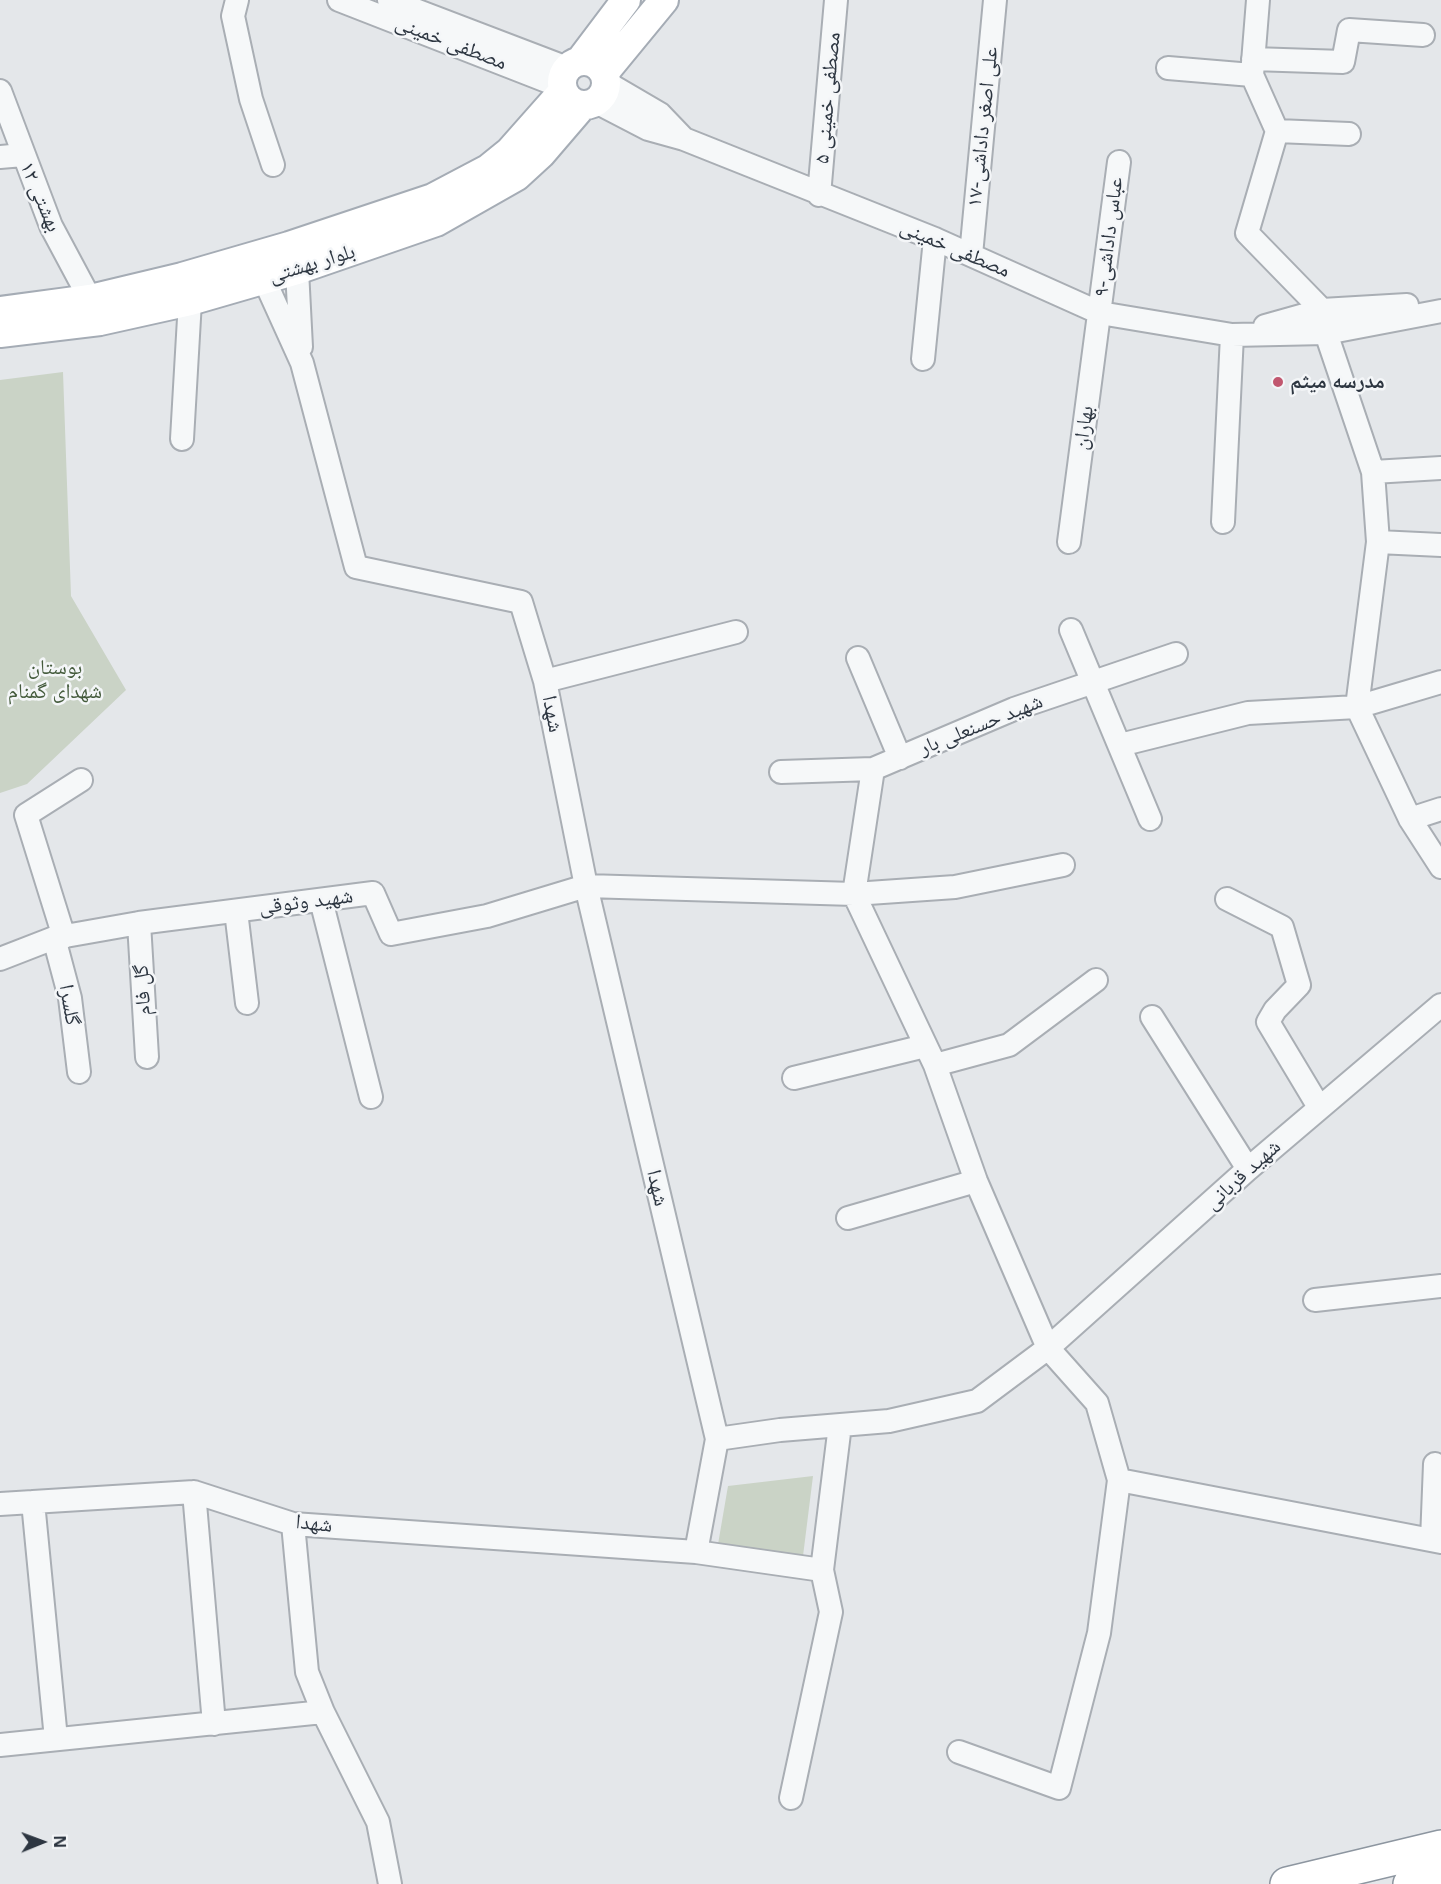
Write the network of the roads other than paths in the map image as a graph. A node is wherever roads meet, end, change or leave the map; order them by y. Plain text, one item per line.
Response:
1 (237, 0) edge
2 (339, 0) edge
3 (389, 0) edge
4 (626, 0) edge
5 (664, 0) edge
6 (836, 0) edge
7 (996, 0) edge
8 (1258, 0) edge
9 (1423, 35) dead end
10 (1253, 67) junction
11 (1168, 68) dead end
12 (583, 84) junction
13 (0, 91) edge
14 (1277, 131) junction
15 (1349, 134) dead end
16 (23, 155) junction
17 (0, 157) edge
18 (1119, 162) dead end
19 (273, 165) dead end
20 (819, 195) junction
21 (935, 239) junction
22 (970, 255) junction
23 (293, 258) junction
24 (259, 268) junction
25 (190, 301) junction
26 (1441, 303) edge
27 (95, 310) junction
28 (1322, 310) junction
29 (1441, 310) edge
30 (0, 311) edge
31 (1100, 313) junction
32 (0, 333) edge
33 (1326, 333) junction
34 (1232, 335) junction
35 (923, 358) dead end
36 (302, 363) junction
37 (182, 439) dead end
38 (1441, 468) edge
39 (1373, 471) junction
40 (1223, 522) dead end
41 (1068, 542) dead end
42 (1378, 542) junction
43 (1441, 545) edge
44 (1071, 630) dead end
45 (736, 632) dead end
46 (1176, 654) dead end
47 (858, 658) dead end
48 (545, 681) junction
49 (1441, 682) edge
50 (1093, 683) junction
51 (1357, 707) junction
52 (1120, 745) junction
53 (900, 758) junction
54 (873, 770) junction
55 (781, 772) dead end
56 (81, 780) dead end
57 (1441, 809) edge
58 (1150, 819) dead end
59 (1410, 819) junction
60 (1064, 865) dead end
61 (1441, 867) edge
62 (586, 886) junction
63 (854, 894) junction
64 (1227, 899) dead end
65 (321, 900) junction
66 (236, 911) junction
67 (139, 923) junction
68 (59, 937) junction
69 (0, 959) edge
70 (1096, 980) dead end
71 (247, 1003) dead end
72 (1441, 1005) edge
73 (1152, 1017) dead end
74 (930, 1056) junction
75 (147, 1058) dead end
76 (80, 1072) dead end
77 (794, 1078) dead end
78 (371, 1097) dead end
79 (1319, 1107) junction
80 (1248, 1169) junction
81 (976, 1181) junction
82 (849, 1218) dead end
83 (1441, 1286) edge
84 (1316, 1300) dead end
85 (1048, 1348) junction
86 (840, 1425) junction
87 (717, 1439) junction
88 (1435, 1464) dead end
89 (1119, 1480) junction
90 (194, 1492) junction
91 (33, 1502) junction
92 (0, 1504) edge
93 (293, 1524) junction
94 (1437, 1541) edge
95 (696, 1552) junction
96 (822, 1570) junction
97 (323, 1712) junction
98 (214, 1724) junction
99 (56, 1739) junction
100 (0, 1745) edge
101 (959, 1752) dead end
102 (791, 1798) dead end
103 (1441, 1847) edge
104 (1441, 1876) edge
105 (390, 1884) edge
106 (1287, 1884) edge
107 (1410, 1884) edge

1 - 19 street
2 - 12 street, مصطفی خمینی
3 - 12 street, مصطفی خمینی
4 - 12 main road
5 - 12 main road
6 - 20 street, مصطفی خمینی ۵
7 - 22 street, علی اصغر داداشی-۱۷
8 - 10 street
9 - 10 street
10 - 11 street
10 - 14 street
12 - 20 street, مصطفی خمینی
12 - 23 main road, بلوار بهشتی
13 - 16 street, بهشتی ۱۲
14 - 15 street
14 - 28 street
16 - 17 street
16 - 27 street, بهشتی ۱۲
18 - 31 street, عباس داداشی-۹
20 - 21 street, مصطفی خمینی
21 - 22 street, مصطفی خمینی
21 - 35 street
22 - 31 street, مصطفی خمینی
23 - 24 main road, بلوار بهشتی
23 - 36 street
24 - 25 main road, بلوار بهشتی
24 - 27 main road, بلوار بهشتی
24 - 36 street, شهدا
25 - 27 main road, بلوار بهشتی
25 - 37 street
26 - 28 street, مصطفی خمینی
27 - 30 main road, بلوار بهشتی
27 - 32 main road, بلوار بهشتی
28 - 33 street
28 - 34 street, مصطفی خمینی
29 - 33 street, مصطفی خمینی
31 - 34 street, مصطفی خمینی
31 - 41 street, بهاران
33 - 34 street, مصطفی خمینی
33 - 39 street
34 - 40 street
36 - 48 street, شهدا
38 - 39 street
39 - 42 street
42 - 43 street
42 - 51 street
44 - 50 street
45 - 48 street
46 - 50 street, شهید حسنعلی بار
47 - 53 street
48 - 62 street, شهدا
49 - 51 street
50 - 52 street
50 - 53 street, شهید حسنعلی بار
51 - 52 street
51 - 59 street
52 - 58 street
53 - 54 street, شهید حسنعلی بار
54 - 55 street, شهید حسنعلی بار
54 - 63 street
56 - 68 street, گلسرا
57 - 59 street
59 - 61 street
60 - 63 street
62 - 63 street
62 - 65 street, شهید وثوقی
62 - 87 street, شهدا
63 - 74 street
64 - 79 street
65 - 66 street, شهید وثوقی
65 - 78 street
66 - 67 street, شهید وثوقی
66 - 71 street
67 - 68 street, شهید وثوقی
67 - 75 street, گل فام
68 - 69 street, شهید وثوقی
68 - 76 street, گلسرا
70 - 74 street
72 - 79 street, شهید قربانی
73 - 80 street
74 - 77 street
74 - 81 street
79 - 80 street, شهید قربانی
80 - 85 street, شهید قربانی
81 - 82 street
81 - 85 street
83 - 84 street
85 - 86 street, شهید قربانی
85 - 89 street
86 - 87 street, شهید قربانی
86 - 96 street
87 - 95 street, شهدا
88 - 94 street
89 - 94 street
89 - 101 street
90 - 91 street, شهدا
90 - 93 street, شهدا
90 - 98 street
91 - 92 street, شهدا
91 - 99 street
93 - 95 street, شهدا
93 - 97 street
95 - 96 street
96 - 102 street
97 - 98 street
97 - 105 street
98 - 99 street
99 - 100 street
103 - 106 highway
104 - 107 highway

